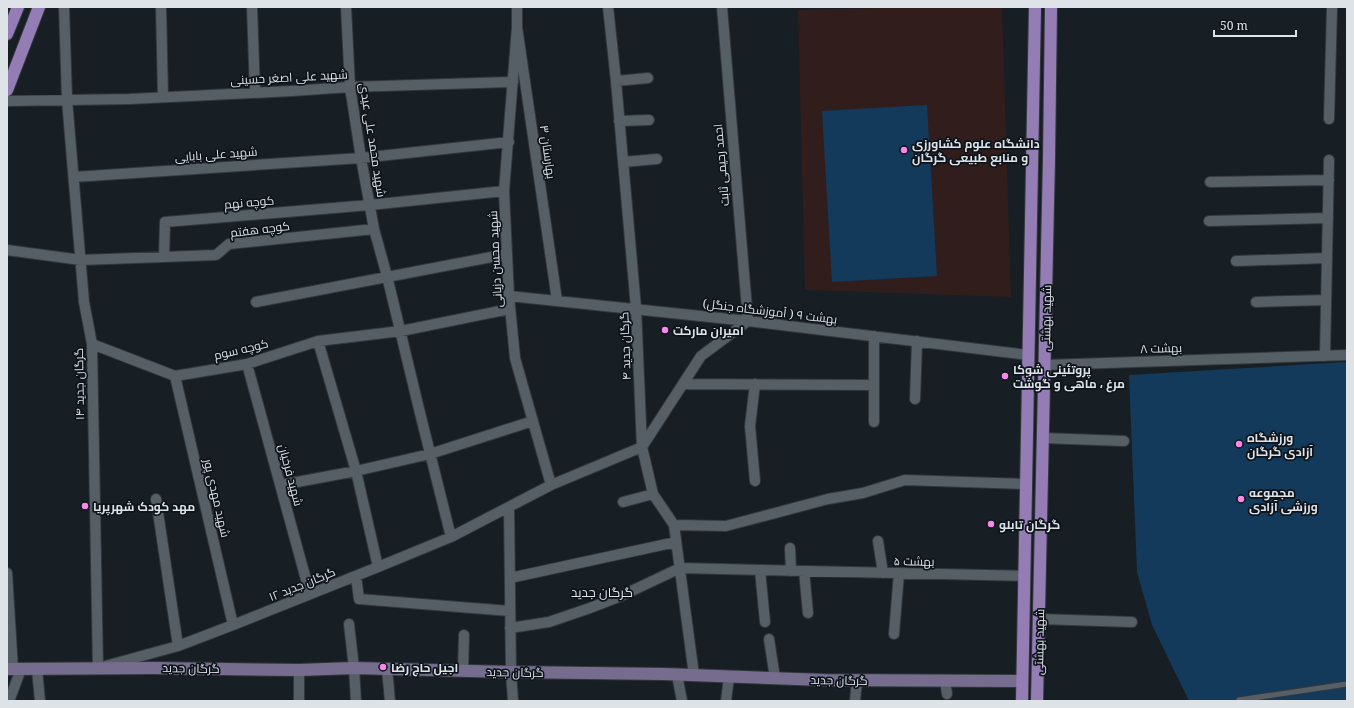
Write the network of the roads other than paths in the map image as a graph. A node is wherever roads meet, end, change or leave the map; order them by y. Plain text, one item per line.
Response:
1 (18, 7) edge
2 (39, 7) edge
3 (64, 7) edge
4 (161, 7) edge
5 (252, 7) edge
6 (346, 7) edge
7 (517, 7) edge
8 (608, 7) edge
9 (722, 7) edge
10 (1035, 7) edge
11 (1051, 7) edge
12 (1332, 7) edge
13 (517, 27) junction
14 (7, 34) edge
15 (648, 78) dead end
16 (616, 81) junction
17 (513, 82) junction
18 (350, 86) junction
19 (7, 90) edge
20 (255, 93) junction
21 (163, 97) junction
22 (67, 100) junction
23 (7, 101) edge
24 (1050, 108) junction
25 (1033, 109) junction
26 (1329, 119) dead end
27 (649, 120) dead end
28 (619, 121) junction
29 (509, 142) junction
30 (361, 158) junction
31 (657, 159) dead end
32 (1329, 160) dead end
33 (623, 162) junction
34 (74, 177) junction
35 (1329, 180) junction
36 (1210, 182) dead end
37 (504, 191) junction
38 (370, 205) junction
39 (1328, 218) junction
40 (1209, 221) dead end
41 (374, 229) junction
42 (7, 250) edge
43 (507, 254) junction
44 (164, 257) junction
45 (1327, 258) junction
46 (80, 260) junction
47 (1236, 261) dead end
48 (387, 276) junction
49 (509, 296) junction
50 (557, 300) junction
51 (1326, 300) junction
52 (256, 302) dead end
53 (1256, 302) dead end
54 (636, 308) junction
55 (510, 309) junction
56 (748, 321) junction
57 (401, 331) junction
58 (874, 336) junction
59 (917, 341) junction
60 (318, 342) junction
61 (92, 344) junction
62 (1028, 355) junction
63 (1347, 355) edge
64 (1325, 356) junction
65 (247, 364) junction
66 (1045, 365) junction
67 (175, 376) junction
68 (683, 384) junction
69 (755, 384) junction
70 (873, 385) junction
71 (915, 399) dead end
72 (532, 421) junction
73 (874, 422) dead end
74 (1043, 438) junction
75 (1124, 441) dead end
76 (642, 447) junction
77 (430, 454) junction
78 (356, 471) junction
79 (755, 481) dead end
80 (1026, 484) junction
81 (281, 485) junction
82 (551, 485) junction
83 (653, 494) junction
84 (156, 499) dead end
85 (623, 502) dead end
86 (509, 506) junction
87 (674, 525) junction
88 (451, 537) junction
89 (878, 541) dead end
90 (676, 542) junction
91 (790, 548) dead end
92 (378, 567) junction
93 (680, 568) junction
94 (760, 570) junction
95 (791, 571) junction
96 (804, 571) junction
97 (7, 573) edge
98 (882, 573) junction
99 (899, 573) junction
100 (356, 576) junction
101 (1024, 576) junction
102 (510, 578) junction
103 (310, 594) junction
104 (510, 611) junction
105 (808, 613) dead end
106 (1039, 620) junction
107 (765, 622) dead end
108 (1132, 622) dead end
109 (349, 624) dead end
110 (233, 625) junction
111 (510, 628) junction
112 (894, 634) dead end
113 (464, 635) dead end
114 (769, 639) dead end
115 (178, 646) junction
116 (98, 668) junction
117 (354, 668) junction
118 (13, 669) edge
119 (37, 669) junction
120 (387, 669) junction
121 (299, 670) junction
122 (463, 671) junction
123 (511, 672) junction
124 (677, 675) junction
125 (694, 675) junction
126 (729, 677) junction
127 (775, 678) junction
128 (857, 680) junction
129 (945, 680) junction
130 (1022, 681) junction
131 (1347, 684) edge
132 (947, 694) dead end
133 (7, 696) edge
134 (1239, 700) edge
135 (40, 701) edge
136 (299, 701) edge
137 (356, 701) edge
138 (390, 701) edge
139 (513, 701) edge
140 (682, 701) edge
141 (726, 701) edge
142 (855, 701) edge
143 (1022, 701) edge
144 (1037, 701) edge

1 - 14 main road
2 - 19 main road
3 - 22 street, گرگان جدید ۱۴
4 - 21 street
5 - 20 street
6 - 18 street, شهید محمد علی عیدی
7 - 13 street, بهارستان ۳
8 - 16 street, گرگان جدید ۴
9 - 56 street, احمد رحیمی ثابت
10 - 25 main road, شهید بهشتی
11 - 24 main road, شهید بهشتی
12 - 26 street
13 - 17 street, شهید محسن دزیانی
13 - 50 street, بهارستان ۳
15 - 16 street
16 - 28 street, گرگان جدید ۴
17 - 18 street, شهید علی اصغر حسینی
17 - 29 street, شهید محسن دزیانی
18 - 20 street, شهید علی اصغر حسینی
18 - 30 street, شهید محمد علی عیدی
20 - 21 street, شهید علی اصغر حسینی
21 - 22 street, شهید علی اصغر حسینی
22 - 23 street, شهید علی اصغر حسینی
22 - 34 street, گرگان جدید ۱۴
24 - 25 main road
24 - 66 main road, شهید بهشتی
25 - 62 main road, شهید بهشتی
27 - 28 street
28 - 33 street, گرگان جدید ۴
29 - 30 street, شهید علی بابایی
29 - 37 street, شهید محسن دزیانی
30 - 34 street, شهید علی بابایی
30 - 38 street, شهید محمد علی عیدی
31 - 33 street
32 - 35 street
33 - 54 street, گرگان جدید ۴
34 - 46 street, گرگان جدید ۱۴
35 - 36 street
35 - 39 street
37 - 38 street
37 - 43 street, شهید محسن دزیانی
38 - 41 street, شهید محمد علی عیدی
38 - 44 street, کوچه نهم
39 - 40 street
39 - 45 street
41 - 44 street, کوچه هفتم
41 - 48 street, شهید محمد علی عیدی
42 - 46 street, کوچه هفتم
43 - 48 street
43 - 49 street, شهید محسن دزیانی
44 - 46 street, کوچه هفتم
45 - 47 street
45 - 51 street
46 - 61 street, گرگان جدید ۱۴
48 - 52 street
48 - 57 street, شهید محمد علی عیدی
49 - 50 street, بهشت ۹ ( آموزشگاه جنگل)
49 - 55 street, شهید محسن دزیانی
50 - 54 street, بهشت ۹ ( آموزشگاه جنگل)
51 - 53 street
51 - 64 street
54 - 56 street, بهشت ۹ ( آموزشگاه جنگل)
54 - 76 street, گرگان جدید ۴
55 - 57 street, کوچه سوم
55 - 72 street, شهید محسن دزیانی
56 - 58 street, بهشت ۹ ( آموزشگاه جنگل)
56 - 68 street
57 - 60 street, کوچه سوم
57 - 77 street, شهید محمد علی عیدی
58 - 59 street, بهشت ۹ ( آموزشگاه جنگل)
58 - 70 street
59 - 62 street, بهشت ۹ ( آموزشگاه جنگل)
59 - 71 street
60 - 65 street, کوچه سوم
60 - 78 street
61 - 67 street
61 - 116 street, گرگان جدید ۱۴
62 - 80 main road, شهید بهشتی
63 - 64 street, ۸ بهشت
64 - 66 street, ۸ بهشت
65 - 67 street, کوچه سوم
65 - 81 street, شهید فرخیان
66 - 74 main road, شهید بهشتی
67 - 110 street, شهید مهدی پور
68 - 69 street
68 - 76 street
69 - 70 street
69 - 79 street
70 - 73 street
72 - 77 street
72 - 82 street, شهید محسن دزیانی
74 - 75 street
74 - 106 main road, شهید بهشتی
76 - 82 street, گرگان جدید ۱۲
76 - 83 street, گرگان جدید ۴
77 - 78 street
77 - 88 street, شهید محمد علی عیدی
78 - 81 street
78 - 92 street
80 - 87 street
80 - 101 main road, شهید بهشتی
81 - 103 street, شهید فرخیان
82 - 86 street, گرگان جدید ۱۲
83 - 85 street
83 - 87 street, گرگان جدید ۴
84 - 115 street
86 - 88 street, گرگان جدید ۱۲
86 - 102 street
87 - 90 street, گرگان جدید ۴
88 - 92 street, گرگان جدید ۱۲
89 - 98 street
90 - 93 street, گرگان جدید ۴
90 - 102 street
91 - 95 street
92 - 100 street, گرگان جدید ۱۲
93 - 94 street, بهشت ۵
93 - 111 street
93 - 125 street, گرگان جدید ۴
94 - 95 street, بهشت ۵
94 - 107 street
95 - 96 street, بهشت ۵
96 - 98 street, بهشت ۵
96 - 105 street
97 - 118 street
98 - 99 street, بهشت ۵
99 - 101 street, بهشت ۵
99 - 112 street
100 - 103 street, گرگان جدید ۱۲
100 - 104 street
101 - 130 main road, شهید بهشتی
102 - 104 street
103 - 110 street, گرگان جدید ۱۲
104 - 111 street
106 - 108 street
106 - 144 main road, شهید بهشتی
109 - 117 street
110 - 115 street, گرگان جدید ۱۲
111 - 123 street
113 - 122 street
114 - 127 street
115 - 116 street, گرگان جدید ۱۲
116 - 119 main road, گرگان جدید
116 - 121 main road, گرگان جدید
117 - 120 main road, گرگان جدید
117 - 121 main road, گرگان جدید
117 - 137 street
118 - 119 main road, گرگان جدید
118 - 133 street
119 - 135 street
120 - 122 main road, گرگان جدید
120 - 138 street
121 - 136 street
122 - 123 main road, گرگان جدید
123 - 124 main road, گرگان جدید
123 - 139 street
124 - 125 main road, گرگان جدید
124 - 140 street
125 - 126 main road, گرگان جدید
126 - 127 main road, گرگان جدید
126 - 141 street
127 - 128 main road, گرگان جدید
128 - 129 main road, گرگان جدید
128 - 142 street
129 - 130 main road, گرگان جدید
129 - 132 street
130 - 143 main road, شهید بهشتی
131 - 134 lane

